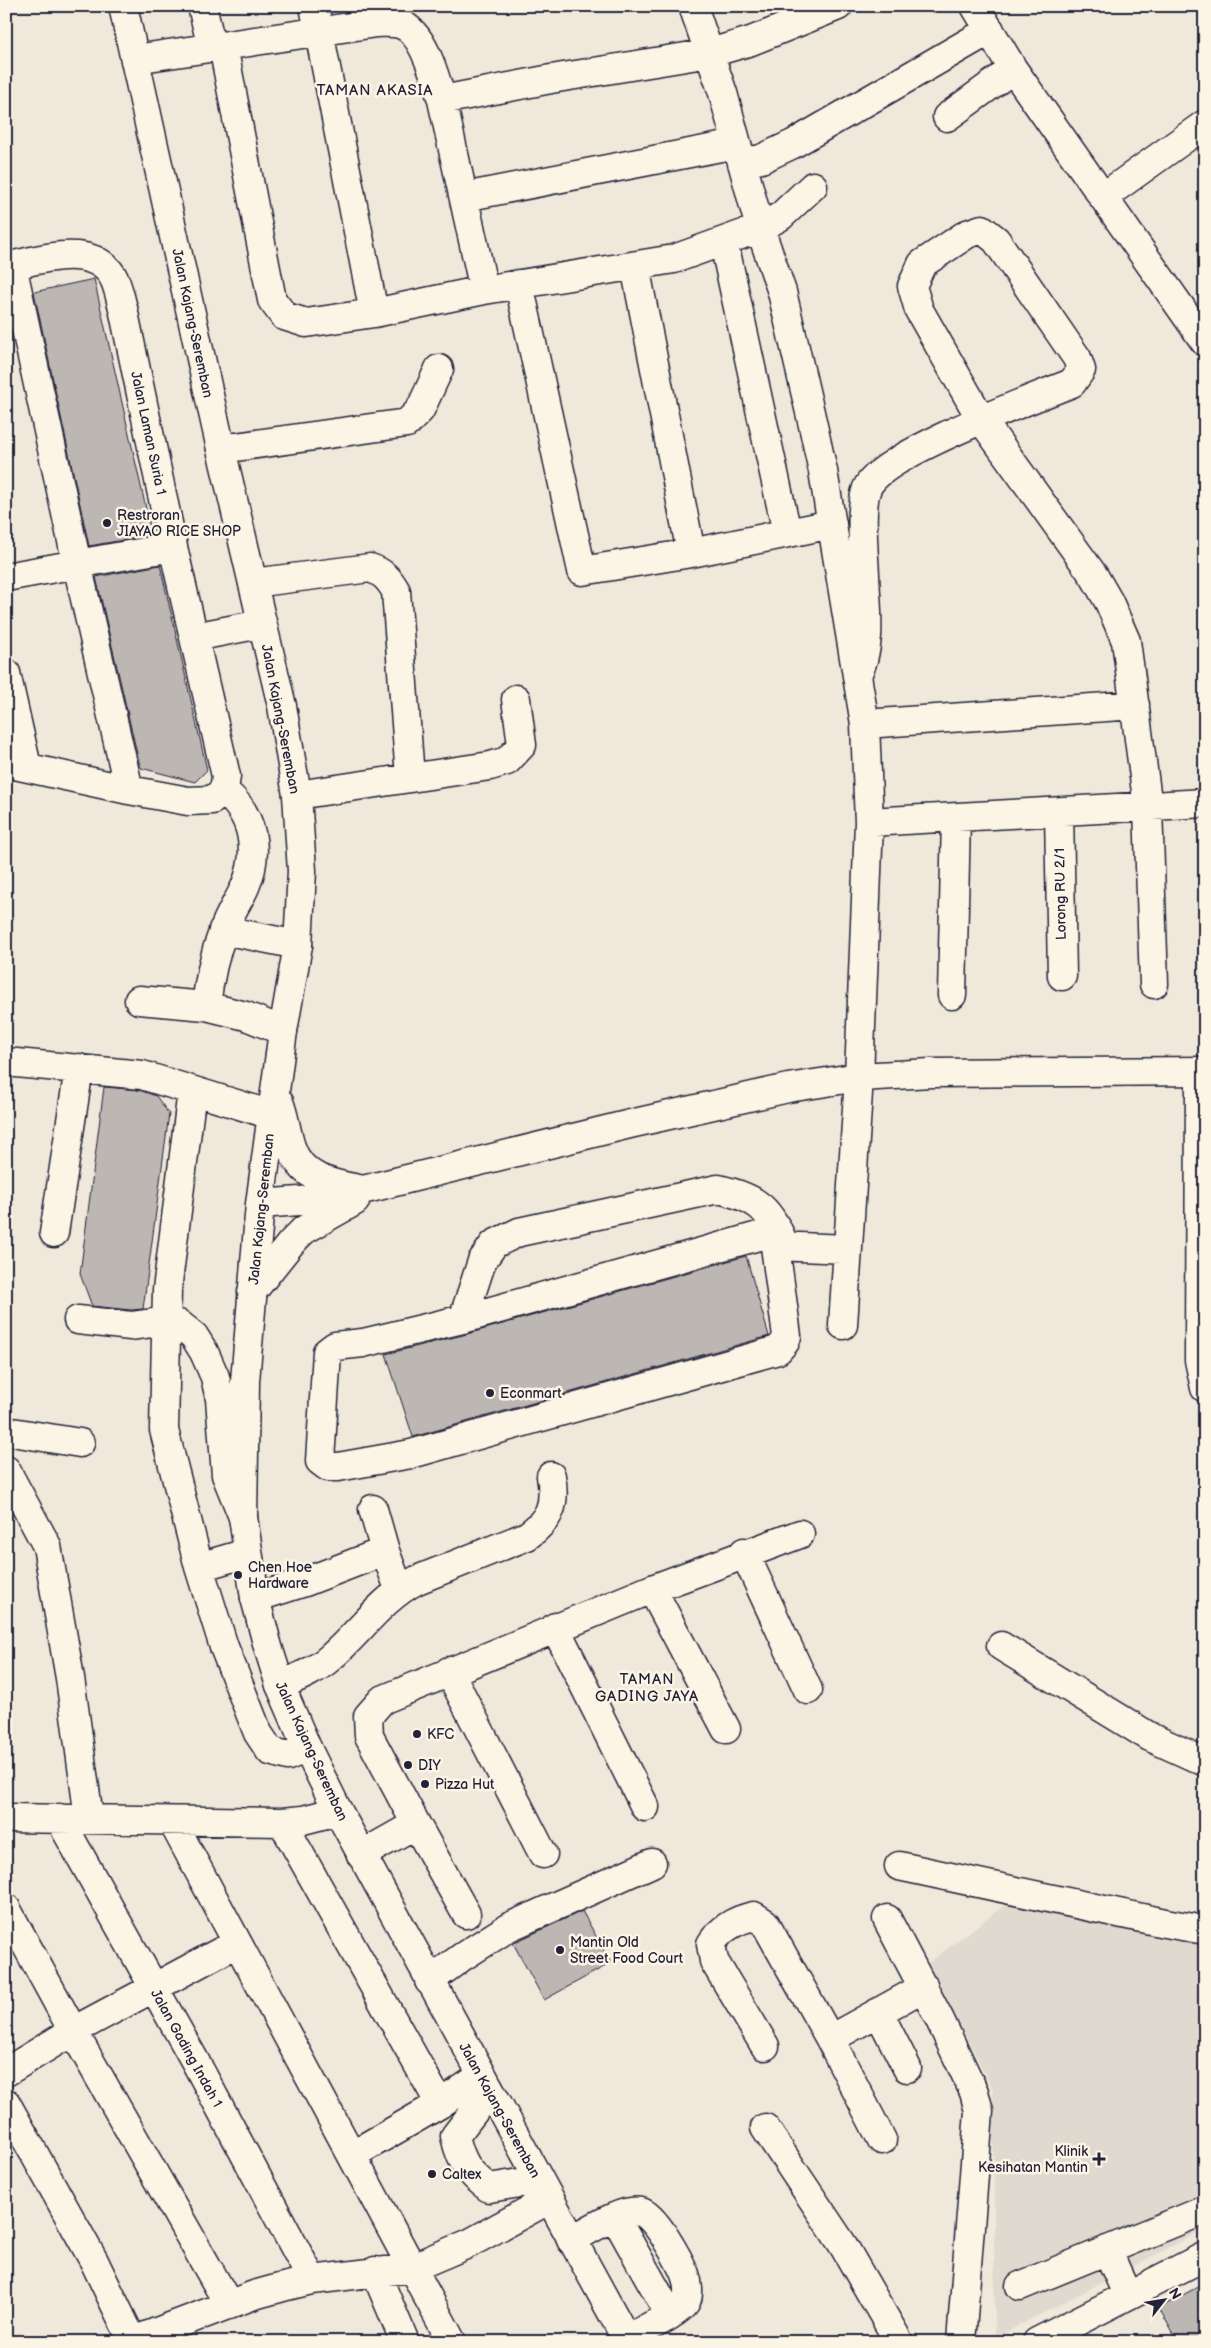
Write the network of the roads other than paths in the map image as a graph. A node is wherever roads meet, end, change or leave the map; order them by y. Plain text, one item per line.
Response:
1 (123, 6) edge
2 (202, 6) edge
3 (693, 6) edge
4 (838, 6) edge
5 (975, 6) edge
6 (399, 15) edge
7 (316, 18) edge
8 (990, 30) junction
9 (218, 47) junction
10 (710, 53) junction
11 (135, 59) junction
12 (1013, 69) junction
13 (442, 100) junction
14 (947, 117) dead end
15 (1205, 124) edge
16 (739, 154) junction
17 (813, 186) dead end
18 (464, 197) junction
19 (1103, 197) junction
20 (760, 228) junction
21 (724, 243) junction
22 (9, 266) edge
23 (635, 266) junction
24 (520, 284) junction
25 (484, 290) junction
26 (374, 312) junction
27 (1205, 342) edge
28 (439, 370) dead end
29 (981, 419) junction
30 (220, 449) junction
31 (832, 524) junction
32 (787, 533) junction
33 (173, 547) junction
34 (691, 553) junction
35 (77, 564) junction
36 (6, 576) edge
37 (253, 583) junction
38 (261, 624) junction
39 (194, 637) junction
40 (6, 673) edge
41 (857, 676) junction
42 (516, 699) dead end
43 (1135, 705) junction
44 (865, 724) junction
45 (16, 765) edge
46 (410, 777) junction
47 (128, 790) junction
48 (224, 791) junction
49 (297, 794) junction
50 (1205, 803) edge
51 (1148, 807) junction
52 (1059, 812) junction
53 (956, 818) junction
54 (869, 822) junction
55 (223, 930) junction
56 (298, 945) junction
57 (1062, 976) dead end
58 (1154, 984) dead end
59 (952, 994) dead end
60 (139, 1000) dead end
61 (206, 1006) junction
62 (283, 1030) junction
63 (6, 1062) edge
64 (79, 1068) junction
65 (1202, 1071) edge
66 (859, 1077) junction
67 (192, 1091) junction
68 (274, 1105) junction
69 (368, 1190) junction
70 (260, 1204) junction
71 (54, 1233) dead end
72 (780, 1246) junction
73 (848, 1249) junction
74 (252, 1292) junction
75 (464, 1318) junction
76 (78, 1320) dead end
77 (167, 1321) junction
78 (843, 1325) dead end
79 (1205, 1388) edge
80 (6, 1430) edge
81 (80, 1443) dead end
82 (6, 1470) edge
83 (551, 1476) dead end
84 (374, 1509) dead end
85 (243, 1517) junction
86 (800, 1534) dead end
87 (385, 1551) junction
88 (744, 1552) junction
89 (247, 1553) junction
90 (199, 1567) junction
91 (652, 1588) junction
92 (399, 1589) junction
93 (255, 1598) junction
94 (555, 1628) junction
95 (1001, 1646) dead end
96 (449, 1672) junction
97 (280, 1685) junction
98 (808, 1690) dead end
99 (726, 1729) dead end
100 (307, 1748) junction
101 (1205, 1762) edge
102 (645, 1807) dead end
103 (338, 1810) junction
104 (6, 1818) edge
105 (59, 1818) junction
106 (89, 1818) junction
107 (172, 1821) junction
108 (282, 1822) junction
109 (416, 1824) junction
110 (361, 1854) junction
111 (543, 1854) dead end
112 (652, 1863) dead end
113 (899, 1866) dead end
114 (6, 1908) edge
115 (466, 1914) dead end
116 (887, 1919) dead end
117 (1205, 1930) edge
118 (237, 1943) junction
119 (429, 1981) junction
120 (153, 1986) junction
121 (924, 1987) junction
122 (879, 2013) junction
123 (73, 2031) junction
124 (830, 2039) junction
125 (766, 2046) dead end
126 (907, 2068) dead end
127 (6, 2072) edge
128 (485, 2084) junction
129 (6, 2103) edge
130 (440, 2104) junction
131 (765, 2128) dead end
132 (882, 2140) dead end
133 (352, 2155) junction
134 (543, 2190) junction
135 (1205, 2210) edge
136 (571, 2240) junction
137 (1107, 2250) junction
138 (1205, 2256) edge
139 (412, 2268) junction
140 (375, 2271) junction
141 (312, 2280) junction
142 (1020, 2286) dead end
143 (1127, 2294) junction
144 (228, 2306) junction
145 (133, 2341) edge
146 (626, 2341) edge
147 (405, 2342) edge
148 (452, 2342) edge
149 (899, 2342) edge
150 (960, 2342) edge
151 (1037, 2342) edge

1 - 11 street, Jalan Kajang-Seremban
2 - 9 street
3 - 10 street
4 - 10 street
5 - 8 street
6 - 7 street
6 - 13 street
7 - 9 street
7 - 26 street
8 - 12 street
8 - 16 street
9 - 11 street
9 - 26 street
10 - 13 street
10 - 16 street
11 - 30 street, Jalan Kajang-Seremban
12 - 14 street
12 - 19 street
13 - 18 street
15 - 19 street
16 - 18 street
16 - 20 street
17 - 20 street
18 - 25 street
19 - 27 street
20 - 21 street
20 - 31 street
21 - 23 street
21 - 32 street
22 - 33 street, Jalan Laman Suria 1
22 - 35 street
23 - 24 street
23 - 34 street
24 - 25 street
24 - 34 street
25 - 26 street
28 - 30 street
29 - 29 street
29 - 41 street
29 - 43 street
30 - 37 street, Jalan Kajang-Seremban
31 - 32 street
31 - 41 street
32 - 34 street
33 - 35 street
33 - 39 street, Jalan Laman Suria 1
35 - 36 street
35 - 47 street
37 - 38 street, Jalan Kajang-Seremban
37 - 46 street
38 - 39 street
38 - 49 street, Jalan Kajang-Seremban
39 - 48 street, Jalan Laman Suria 1
40 - 45 street
41 - 44 street
42 - 46 street
43 - 44 street
43 - 51 street
44 - 54 street
45 - 47 street
46 - 49 street
47 - 48 street
48 - 55 street
49 - 56 street, Jalan Kajang-Seremban
50 - 51 street
51 - 52 street
51 - 58 street
52 - 53 street
52 - 57 street, Lorong RU 2/1
53 - 54 street
53 - 59 street
54 - 66 street
55 - 56 street
55 - 61 street
56 - 62 street, Jalan Kajang-Seremban
60 - 61 street
61 - 62 street
62 - 68 street, Jalan Kajang-Seremban
63 - 64 street
64 - 67 street
64 - 71 street
65 - 66 street
65 - 79 street
66 - 69 street
66 - 73 street
67 - 68 street
67 - 77 street
68 - 69 street
68 - 70 street, Jalan Kajang-Seremban
69 - 70 street
69 - 74 street
70 - 74 street, Jalan Kajang-Seremban
72 - 73 street
72 - 75 street
72 - 75 street
72 - 75 street
73 - 78 street
74 - 85 street, Jalan Kajang-Seremban
76 - 77 street
77 - 85 street
77 - 90 street
80 - 81 street
82 - 106 street
83 - 92 street
84 - 87 street
85 - 89 street, Jalan Kajang-Seremban
86 - 88 street
87 - 92 street
87 - 93 street
88 - 91 street
88 - 98 street
89 - 90 street
89 - 93 street, Jalan Kajang-Seremban
90 - 100 street
91 - 94 street
91 - 99 street
92 - 97 street
93 - 97 street, Jalan Kajang-Seremban
94 - 96 street
94 - 102 street
95 - 101 street
96 - 109 street
96 - 111 street
97 - 100 street, Jalan Kajang-Seremban
100 - 103 street, Jalan Kajang-Seremban
103 - 108 street
103 - 110 street, Jalan Kajang-Seremban
104 - 105 street
105 - 106 street
105 - 120 street, Jalan Gading Indah 1
106 - 107 street
107 - 108 street
107 - 118 street
108 - 130 street
109 - 110 street
109 - 115 street
110 - 119 street, Jalan Kajang-Seremban
112 - 119 street
113 - 117 street
114 - 123 street
116 - 121 street
118 - 120 street
118 - 133 street
119 - 128 street, Jalan Kajang-Seremban
120 - 123 street
120 - 141 street, Jalan Gading Indah 1
121 - 122 street
121 - 150 street
122 - 124 street
122 - 126 street
123 - 127 street
123 - 144 street
124 - 125 street
124 - 132 street
128 - 130 street
128 - 134 street, Jalan Kajang-Seremban
128 - 134 street
129 - 145 street
130 - 133 street
131 - 149 street
133 - 139 street
134 - 136 street, Jalan Kajang-Seremban
134 - 139 street
135 - 137 street
136 - 146 street, Jalan Kajang-Seremban
136 - 146 street
137 - 142 street
137 - 143 street
138 - 143 street
139 - 140 street
139 - 148 street
140 - 141 street
140 - 147 street
141 - 144 street
143 - 151 street
144 - 145 street

